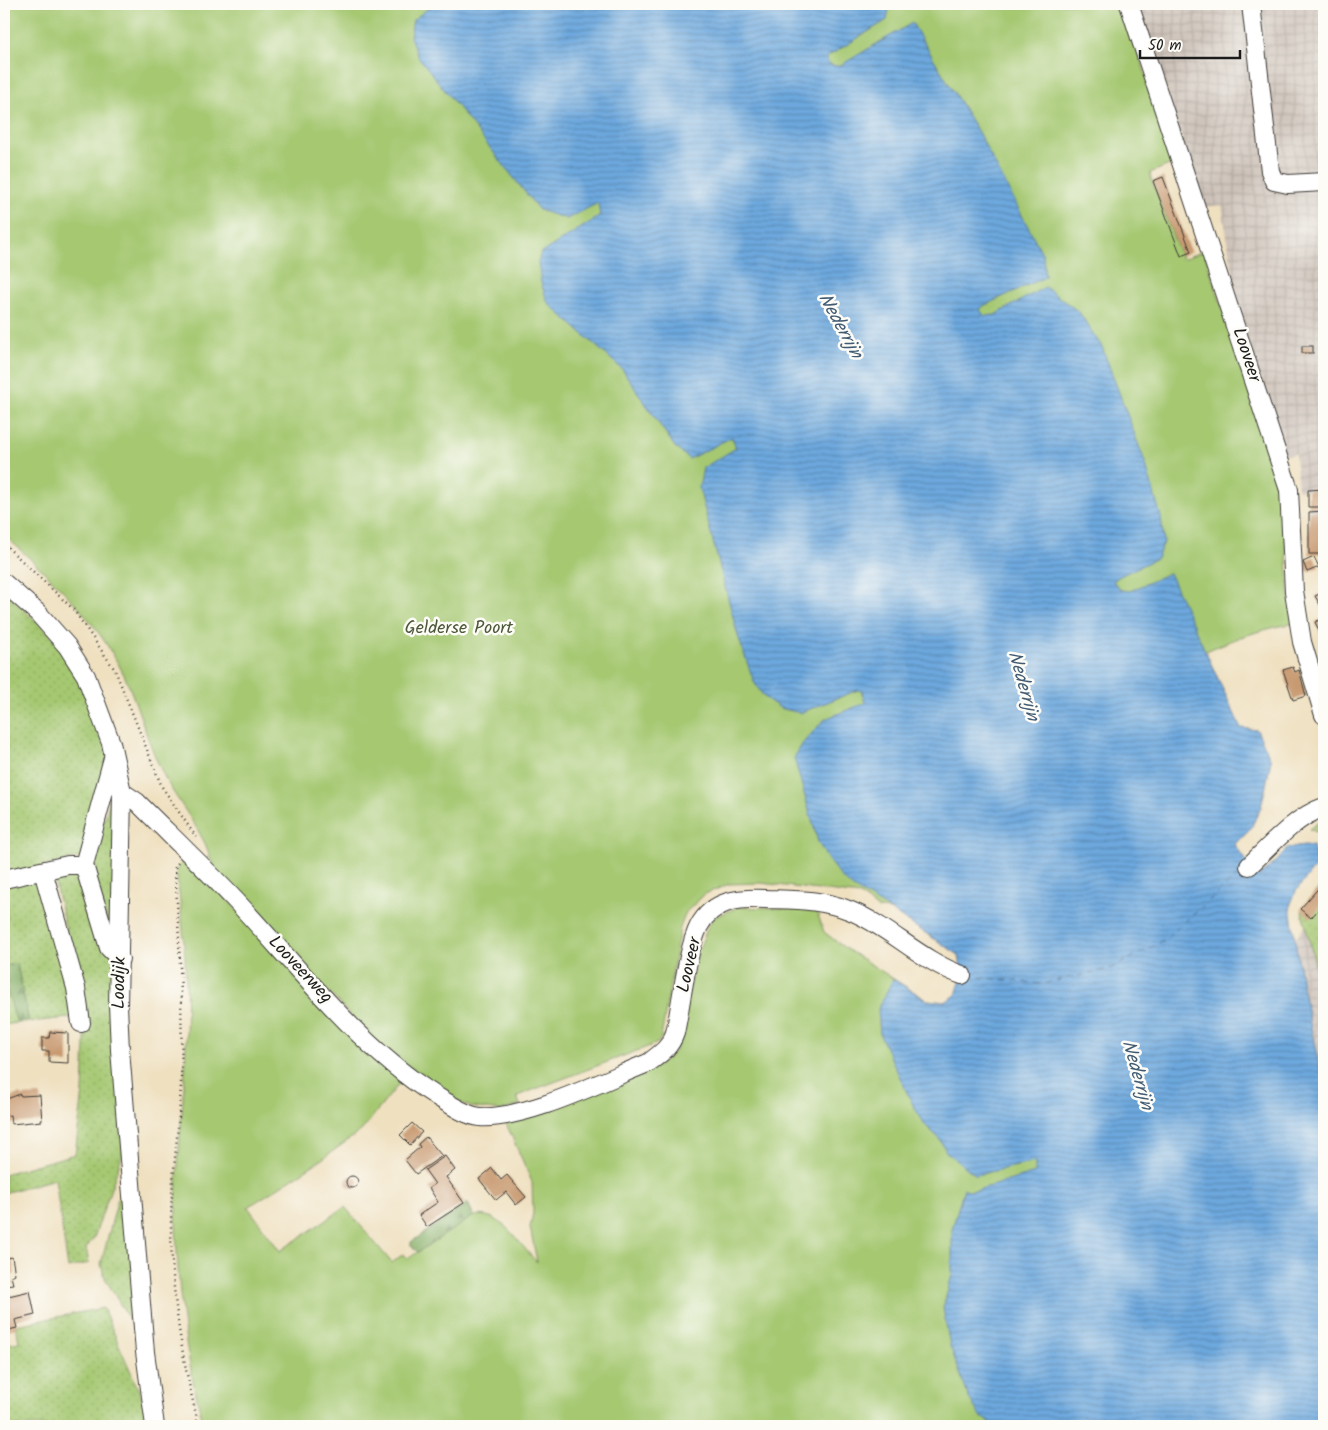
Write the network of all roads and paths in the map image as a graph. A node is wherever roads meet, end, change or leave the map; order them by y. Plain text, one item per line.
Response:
1 (1129, 4) edge
2 (1251, 4) edge
3 (1324, 182) edge
4 (4, 544) edge
5 (4, 583) edge
6 (1324, 715) edge
7 (114, 755) junction
8 (122, 792) junction
9 (1324, 807) edge
10 (191, 845) junction
11 (84, 865) junction
12 (1249, 866) dead end
13 (43, 871) junction
14 (4, 879) edge
15 (120, 959) junction
16 (962, 975) dead end
17 (81, 1023) dead end
18 (496, 1116) joint
19 (154, 1423) edge
20 (199, 1426) edge

1 - 6 street, Looveer
2 - 3 street
4 - 10 path
5 - 7 street, Loodijk
7 - 8 street, Loodijk
7 - 11 street
8 - 10 street, Looveerweg
8 - 15 street, Loodijk
9 - 12 street
10 - 18 street, Looveerweg
10 - 20 path
11 - 13 street
11 - 15 street
13 - 14 street
13 - 17 street
15 - 19 street, Loodijk
16 - 18 street, Looveer

